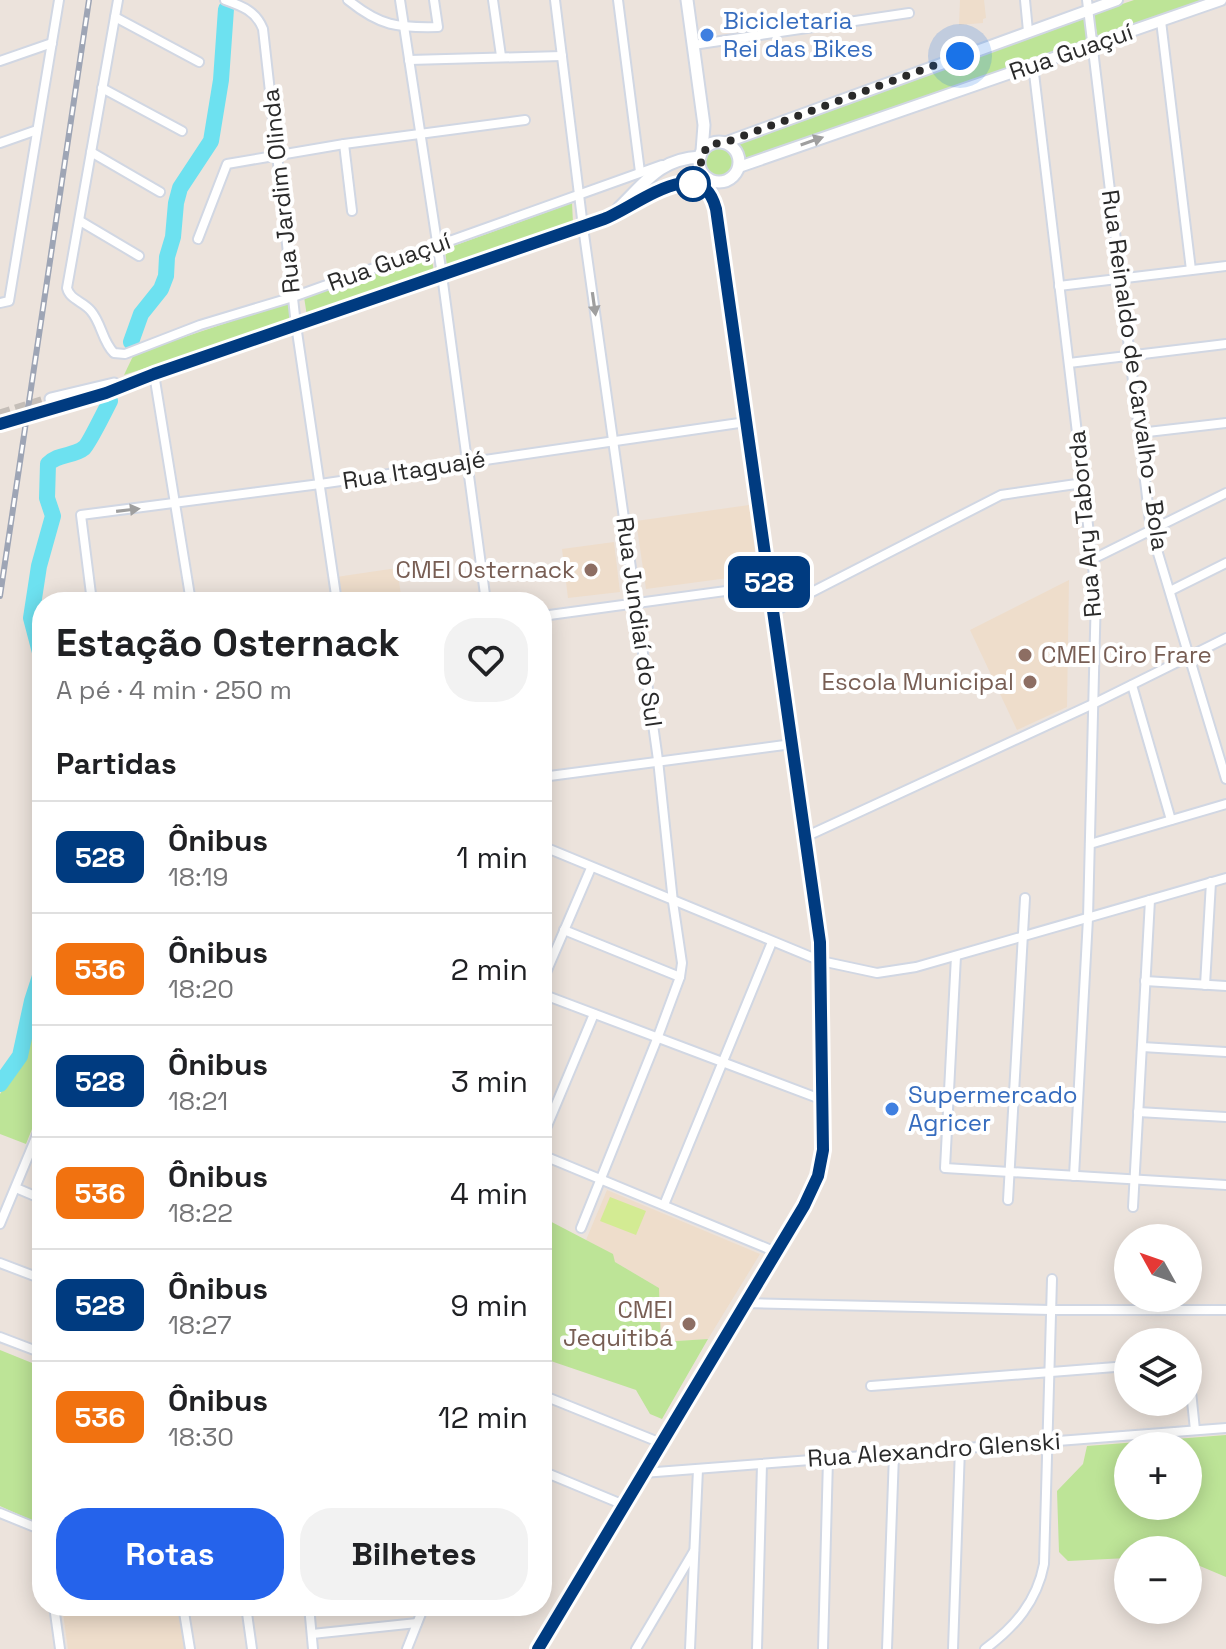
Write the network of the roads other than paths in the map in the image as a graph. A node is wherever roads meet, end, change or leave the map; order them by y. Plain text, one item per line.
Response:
1 (59, 0) edge
2 (118, 0) edge
3 (348, 0) edge
4 (400, 0) edge
5 (434, 0) edge
6 (493, 0) edge
7 (555, 0) edge
8 (618, 0) edge
9 (687, 0) edge
10 (1025, 0) edge
11 (1117, 0) edge
12 (1221, 0) edge
13 (231, 1) edge
14 (1087, 5) edge
15 (909, 13) dead end
16 (115, 17) junction
17 (1161, 21) junction
18 (404, 28) junction
19 (1028, 31) junction
20 (52, 43) junction
21 (693, 45) junction
22 (1092, 45) junction
23 (501, 56) junction
24 (562, 56) junction
25 (409, 60) junction
26 (0, 61) edge
27 (199, 62) dead end
28 (1033, 65) junction
29 (102, 88) junction
30 (525, 120) dead end
31 (704, 125) junction
32 (37, 130) junction
33 (182, 131) dead end
34 (421, 134) junction
35 (722, 142) junction
36 (0, 143) edge
37 (344, 144) junction
38 (91, 152) junction
39 (701, 154) junction
40 (276, 156) junction
41 (663, 165) junction
42 (739, 167) junction
43 (640, 172) junction
44 (705, 176) junction
45 (727, 181) junction
46 (691, 183) junction
47 (656, 191) junction
48 (160, 192) dead end
49 (580, 194) junction
50 (715, 205) junction
51 (352, 211) dead end
52 (610, 217) junction
53 (80, 221) junction
54 (583, 227) junction
55 (198, 239) dead end
56 (438, 245) junction
57 (139, 256) dead end
58 (1226, 266) edge
59 (1191, 270) junction
60 (442, 275) junction
61 (1121, 278) junction
62 (1059, 286) junction
63 (293, 297) junction
64 (4, 302) edge
65 (296, 325) junction
66 (1226, 344) edge
67 (1130, 356) junction
68 (1069, 363) junction
69 (154, 374) junction
70 (52, 404) tunnel mouth
71 (746, 422) junction
72 (1226, 423) edge
73 (1139, 433) junction
74 (614, 442) junction
75 (467, 461) junction
76 (1083, 483) junction
77 (320, 484) junction
78 (1226, 493) edge
79 (174, 504) junction
80 (1151, 530) junction
81 (1093, 559) junction
82 (1226, 563) edge
83 (769, 585) junction
84 (1170, 591) junction
85 (91, 592) edge
86 (189, 592) edge
87 (336, 592) edge
88 (485, 592) edge
89 (636, 603) junction
90 (773, 612) junction
91 (552, 615) edge
92 (1226, 638) edge
93 (1189, 656) junction
94 (1132, 685) junction
95 (1093, 704) junction
96 (792, 744) junction
97 (658, 760) junction
98 (552, 776) edge
99 (1226, 779) edge
100 (1226, 804) edge
101 (1171, 820) junction
102 (805, 837) junction
103 (1090, 844) junction
104 (552, 850) edge
105 (591, 868) junction
106 (1226, 878) edge
107 (1211, 882) junction
108 (1025, 898) dead end
109 (1150, 900) junction
110 (673, 902) junction
111 (1088, 918) junction
112 (564, 930) junction
113 (1023, 937) junction
114 (772, 942) junction
115 (956, 956) junction
116 (552, 958) edge
117 (821, 961) junction
118 (680, 977) junction
119 (1145, 981) junction
120 (1205, 985) junction
121 (1226, 986) edge
122 (552, 998) edge
123 (594, 1014) junction
124 (657, 1039) junction
125 (1142, 1047) junction
126 (1226, 1052) edge
127 (724, 1064) junction
128 (823, 1100) junction
129 (1138, 1112) junction
130 (552, 1114) edge
131 (1226, 1117) edge
132 (32, 1148) edge
133 (552, 1159) edge
134 (1009, 1172) junction
135 (1074, 1176) junction
136 (600, 1179) junction
137 (1135, 1180) junction
138 (1226, 1185) edge
139 (16, 1188) junction
140 (32, 1195) edge
141 (1008, 1200) dead end
142 (664, 1205) junction
143 (1133, 1207) dead end
144 (0, 1224) edge
145 (581, 1228) dead end
146 (776, 1252) junction
147 (0, 1263) edge
148 (32, 1275) edge
149 (1052, 1279) dead end
150 (745, 1303) junction
151 (1051, 1310) junction
152 (1226, 1310) edge
153 (0, 1337) edge
154 (32, 1349) edge
155 (1114, 1367) edge
156 (1049, 1372) junction
157 (871, 1386) dead end
158 (552, 1399) edge
159 (1194, 1416) edge
160 (1226, 1428) edge
161 (1195, 1430) junction
162 (1048, 1442) junction
163 (661, 1443) junction
164 (960, 1448) junction
165 (894, 1454) junction
166 (828, 1459) junction
167 (762, 1464) junction
168 (698, 1469) junction
169 (643, 1473) junction
170 (552, 1475) edge
171 (624, 1505) junction
172 (0, 1513) edge
173 (32, 1526) edge
174 (694, 1550) junction
175 (55, 1616) edge
176 (185, 1616) edge
177 (247, 1616) edge
178 (310, 1616) edge
179 (420, 1616) edge
180 (417, 1623) junction
181 (312, 1634) junction
182 (60, 1649) edge
183 (190, 1649) edge
184 (252, 1649) edge
185 (313, 1649) edge
186 (407, 1649) edge
187 (539, 1649) edge
188 (636, 1649) edge
189 (690, 1649) edge
190 (757, 1649) edge
191 (823, 1649) edge
192 (887, 1649) edge
193 (953, 1649) edge
194 (985, 1649) edge

1 - 20 street
2 - 16 street
3 - 18 street
4 - 18 street
5 - 18 street
6 - 23 street
7 - 24 street, Rua Jundiaí do Sul
8 - 43 street
9 - 21 main road
10 - 19 street
11 - 14 street, Rua Guaçuí
12 - 17 street, Rua Guaçuí
13 - 40 street, Rua Jardim Olinda
14 - 19 street, Rua Guaçuí
14 - 22 street, Rua Reinaldo de Carvalho - Bola
15 - 21 street
16 - 27 street
16 - 29 street
17 - 22 street, Rua Guaçuí
17 - 59 street
18 - 25 street
19 - 35 street, Rua Guaçuí
20 - 26 street
20 - 32 street
21 - 31 main road
22 - 28 street, Rua Guaçuí
22 - 61 street, Rua Reinaldo de Carvalho - Bola
23 - 24 street
23 - 25 street
24 - 49 street, Rua Jundiaí do Sul
25 - 34 street
42 -> 28 street, Rua Guaçuí
28 - 62 street, Rua Ary Taborda
29 - 33 street
29 - 38 street
30 - 34 street
31 - 35 main road
31 - 39 main road
32 - 36 street
32 - 64 street
34 - 37 street
34 - 56 street
35 - 39 main road
35 - 42 main road
37 - 40 street
37 - 51 street
38 - 48 street
38 - 53 street
39 - 41 main road, Rua Guaçuí
39 - 44 main road
40 - 55 street
40 - 63 street, Rua Jardim Olinda
41 - 43 street, Rua Guaçuí
41 - 47 main road
41 - 52 main road, Rua Guaçuí
42 - 45 main road
43 - 49 street, Rua Guaçuí
44 - 45 main road
44 - 46 main road, Rua Guaçuí
44 - 50 main road
45 - 50 main road
46 - 47 main road, Rua Guaçuí
46 - 50 main road
47 - 52 main road, Rua Guaçuí
49 - 54 street, Rua Jundiaí do Sul
49 - 56 street, Rua Guaçuí
50 - 71 main road
52 - 54 main road, Rua Guaçuí
53 - 57 street
53 - 63 street, Rua Guaçuí
54 - 60 main road, Rua Guaçuí
54 -> 74 street, Rua Jundiaí do Sul
56 - 60 street
56 - 63 street, Rua Guaçuí
58 - 59 street
59 - 61 street
60 - 65 main road, Rua Guaçuí
60 - 75 street
61 - 62 street
61 - 67 street, Rua Reinaldo de Carvalho - Bola
62 - 68 street, Rua Ary Taborda
63 - 65 street, Rua Jardim Olinda
65 - 69 main road, Rua Guaçuí
65 - 77 street, Rua Jardim Olinda
66 - 67 street
67 - 68 street
67 - 73 street, Rua Reinaldo de Carvalho - Bola
68 - 76 street, Rua Ary Taborda
69 - 70 main road, Rua Guaçuí
69 - 79 street
71 - 74 street, Rua Itaguajé
71 - 83 main road
72 - 73 street
73 - 80 street, Rua Reinaldo de Carvalho - Bola
74 - 75 street, Rua Itaguajé
74 - 89 street, Rua Jundiaí do Sul
75 - 77 street, Rua Itaguajé
75 - 88 street
76 - 81 street, Rua Ary Taborda
76 - 90 street
77 - 79 street, Rua Itaguajé
77 - 87 street, Rua Jardim Olinda
78 - 80 street
85 -> 79 street, Rua Itaguajé
79 - 86 street
80 - 81 street
80 - 84 street, Rua Reinaldo de Carvalho - Bola
81 - 95 street, Rua Ary Taborda
82 - 84 street
83 - 89 street
83 - 90 main road
84 - 93 street, Rua Reinaldo de Carvalho - Bola
89 - 91 street
89 - 97 street, Rua Jundiaí do Sul
90 - 96 main road
92 - 93 street
93 - 94 street
93 - 99 street, Rua Reinaldo de Carvalho - Bola
94 - 95 street
94 - 101 street
95 - 102 street
95 - 103 street, Rua Ary Taborda
96 - 97 street
96 - 102 main road
97 - 98 street
97 - 110 street, Rua Jundiaí do Sul
100 - 101 street
101 - 103 street
102 - 117 main road
103 - 111 street, Rua Ary Taborda
104 - 105 street
105 - 110 street
105 - 112 street
106 - 107 street
107 - 109 street
107 - 120 street
108 - 113 street
109 - 111 street
109 - 119 street
110 - 114 street
110 - 118 street, Rua Jundiaí do Sul
111 - 113 street
111 - 135 street, Rua Ary Taborda
112 - 116 street
112 - 118 street
113 - 115 street
113 - 134 street
114 - 117 street
114 - 127 street
115 - 117 street
115 - 134 street
117 - 128 main road
118 - 124 street, Rua Jundiaí do Sul
119 - 120 street
119 - 125 street
120 - 121 street
122 - 123 street
123 - 124 street
123 - 130 street
124 - 127 street
124 - 136 street, Rua Jundiaí do Sul
125 - 126 street
125 - 129 street
127 - 128 street
127 - 142 street
128 - 146 main road
129 - 131 street
129 - 137 street
132 - 139 street
133 - 136 street
134 - 135 street
134 - 141 street
135 - 137 street
136 - 142 street
136 - 145 street, Rua Jundiaí do Sul
137 - 138 street
137 - 143 street
139 - 140 street
139 - 144 street
142 - 146 street
146 - 150 main road
147 - 148 street
149 - 151 street
150 - 151 street
150 - 163 main road
151 - 152 street
151 - 156 street
153 - 154 street
155 - 156 street
156 - 157 street
156 - 162 street
158 - 163 street
159 - 161 street
160 - 161 street, Rua Alexandro Glenski
161 - 162 street, Rua Alexandro Glenski
162 - 164 street, Rua Alexandro Glenski
162 - 194 street
163 - 169 main road
164 - 165 street, Rua Alexandro Glenski
164 - 193 street
165 - 166 street, Rua Alexandro Glenski
165 - 192 street
166 - 167 street, Rua Alexandro Glenski
166 - 191 street
167 - 168 street, Rua Alexandro Glenski
167 - 190 street
168 - 169 street, Rua Alexandro Glenski
168 - 174 street
169 - 171 main road
170 - 171 street
171 - 187 main road
172 - 173 street
174 - 188 street
174 - 189 street
175 - 182 street
176 - 183 street
177 - 184 street
178 - 181 street
179 - 180 street
180 - 181 street
180 - 186 street
181 - 185 street

